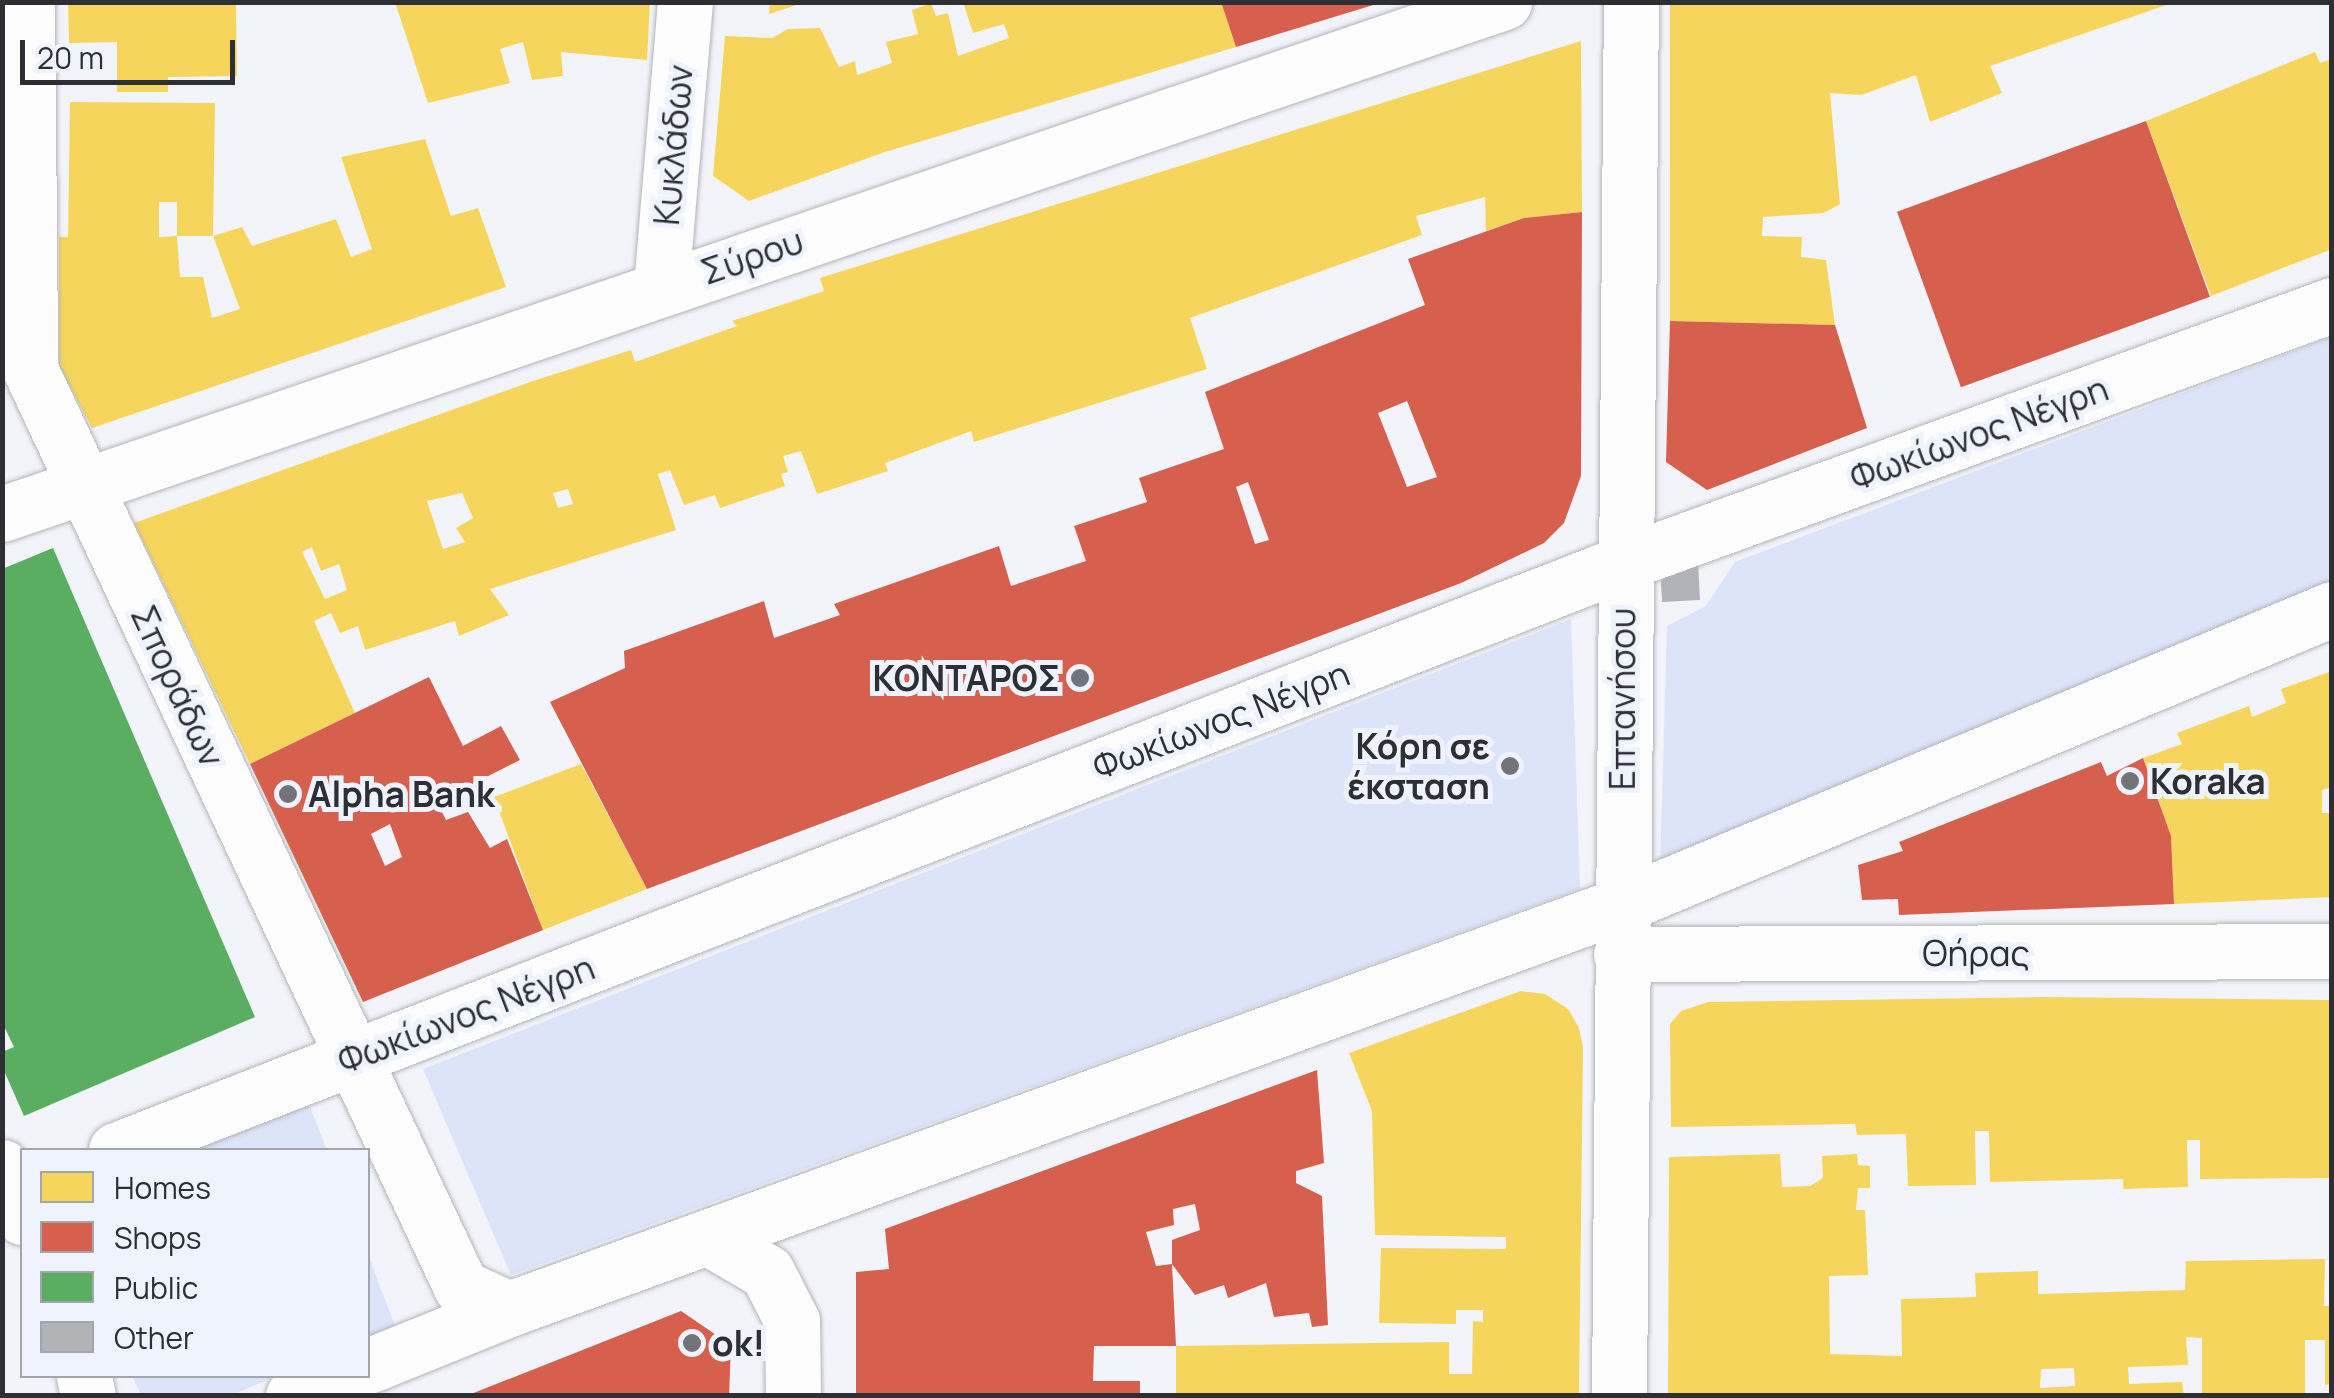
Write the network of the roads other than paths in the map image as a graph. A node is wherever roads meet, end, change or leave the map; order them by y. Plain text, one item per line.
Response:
1 (27, 2) edge
2 (685, 2) edge
3 (1504, 2) edge
4 (1631, 2) edge
5 (661, 287) junction
6 (2332, 305) edge
7 (82, 484) junction
8 (2, 514) edge
9 (1623, 563) junction
10 (2332, 609) edge
11 (1621, 930) junction
12 (2332, 951) edge
13 (353, 1058) junction
14 (121, 1148) edge
15 (706, 1236) junction
16 (508, 1309) junction
17 (370, 1365) edge
18 (338, 1378) edge
19 (293, 1396) edge
20 (793, 1396) edge
21 (1619, 1396) edge

1 - 7 street, Σποράδων
2 - 5 street, Κυκλάδων
3 - 5 street, Σύρου
4 - 9 street, Επτανήσου
5 - 7 street, Σύρου
6 - 9 street, Φωκίωνος Νέγρη
7 - 8 street, Σύρου
7 - 13 street, Σποράδων
9 - 11 street, Επτανήσου
9 - 13 street, Φωκίωνος Νέγρη
10 - 11 street
11 - 12 street, Θήρας
11 - 15 street
11 - 21 street, Επτανήσου
13 - 14 street, Φωκίωνος Νέγρη
13 - 16 street, Σποράδων
15 - 16 street
15 - 20 street
16 - 17 street
18 - 19 street

